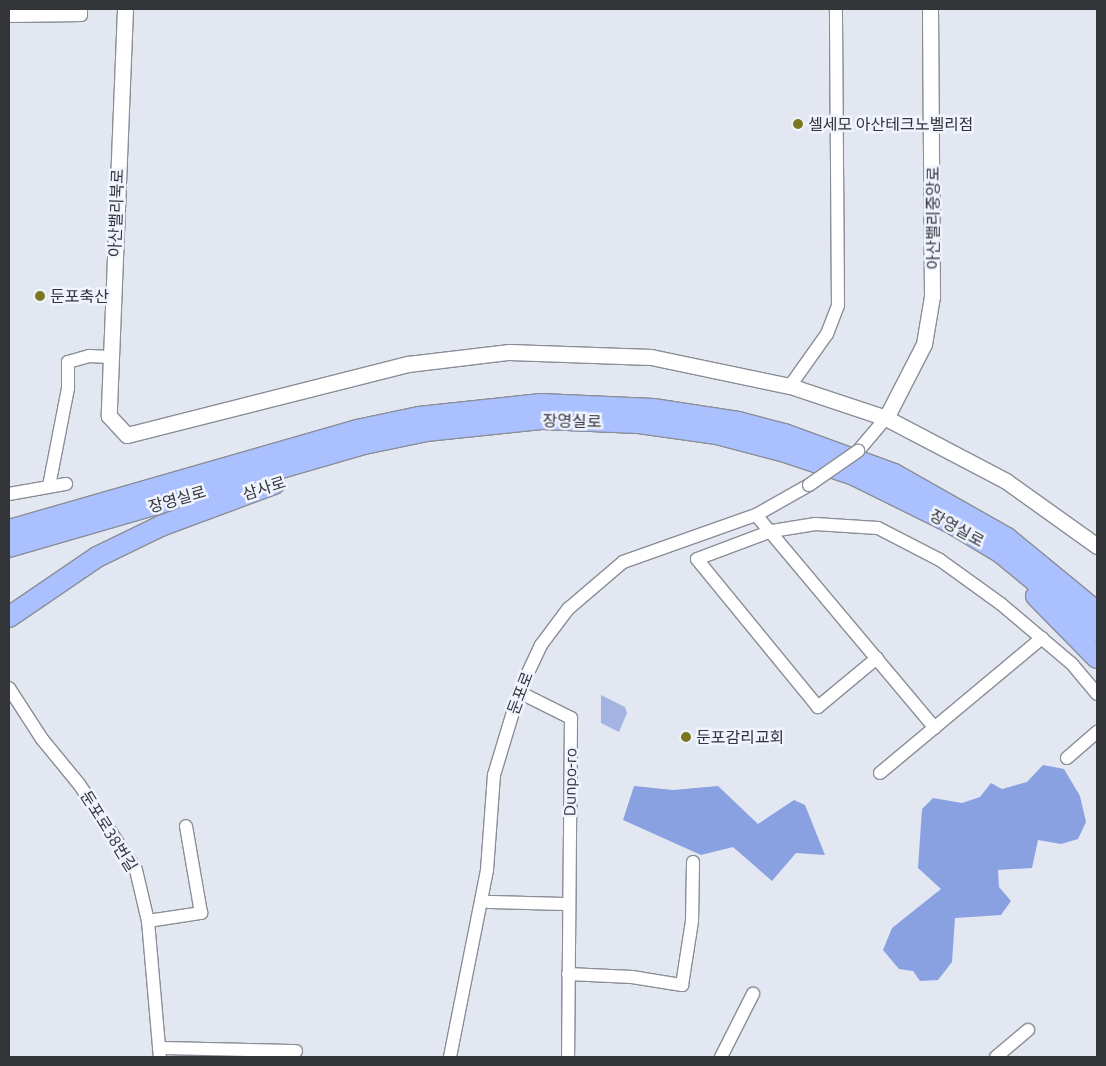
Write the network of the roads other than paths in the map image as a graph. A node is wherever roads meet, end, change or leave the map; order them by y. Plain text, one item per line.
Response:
1 (81, 9) edge
2 (125, 9) edge
3 (836, 9) edge
4 (930, 9) edge
5 (9, 16) edge
6 (110, 358) junction
7 (790, 386) junction
8 (886, 418) junction
9 (543, 419) junction
10 (66, 484) dead end
11 (49, 486) junction
12 (9, 494) edge
13 (756, 515) junction
14 (949, 522) junction
15 (12, 528) edge
16 (772, 531) junction
17 (1007, 538) junction
18 (1097, 546) edge
19 (9, 547) edge
20 (1097, 599) edge
21 (1097, 612) edge
22 (9, 617) edge
23 (1097, 632) edge
24 (1042, 638) junction
25 (877, 658) junction
26 (1097, 658) edge
27 (9, 688) edge
28 (520, 692) junction
29 (1097, 694) edge
30 (935, 728) junction
31 (1097, 732) edge
32 (1067, 758) dead end
33 (880, 774) dead end
34 (186, 826) dead end
35 (693, 862) dead end
36 (488, 902) dead end
37 (568, 904) junction
38 (148, 921) junction
39 (568, 974) junction
40 (753, 994) dead end
41 (1028, 1030) dead end
42 (296, 1051) dead end
43 (160, 1053) edge
44 (450, 1057) edge
45 (568, 1057) edge
46 (720, 1057) edge
47 (996, 1057) edge

1 - 5 street
2 - 6 street, 아산밸리북로
3 - 7 street
4 - 8 street, 아산밸리중앙로
6 - 7 street, 아산밸리북로
6 - 11 street
7 - 8 street
8 - 13 street, 둔포로, bridge
8 - 18 street
9 - 14 highway, 장영실로
9 - 19 highway, 장영실로
9 - 22 highway, 삼사로
10 - 11 street
11 - 12 street
13 - 16 street
13 - 28 street, 둔포로
14 - 23 highway, 장영실로
14 - 26 highway
15 - 17 highway, 장영실로
16 - 24 street
16 - 25 street
16 - 25 street
17 - 20 highway
17 - 21 highway, 장영실로
24 - 29 street
24 - 30 street
25 - 30 street
27 - 38 street, 둔포로38번길
28 - 37 street, Dunpo-ro
28 - 44 street, 둔포로
30 - 33 street
31 - 32 street
34 - 38 street
35 - 39 street
36 - 37 street
37 - 39 street, Dunpo-ro
38 - 43 street, 둔포로38번길
39 - 45 street, Dunpo-ro
40 - 46 street
41 - 47 street
42 - 43 street

